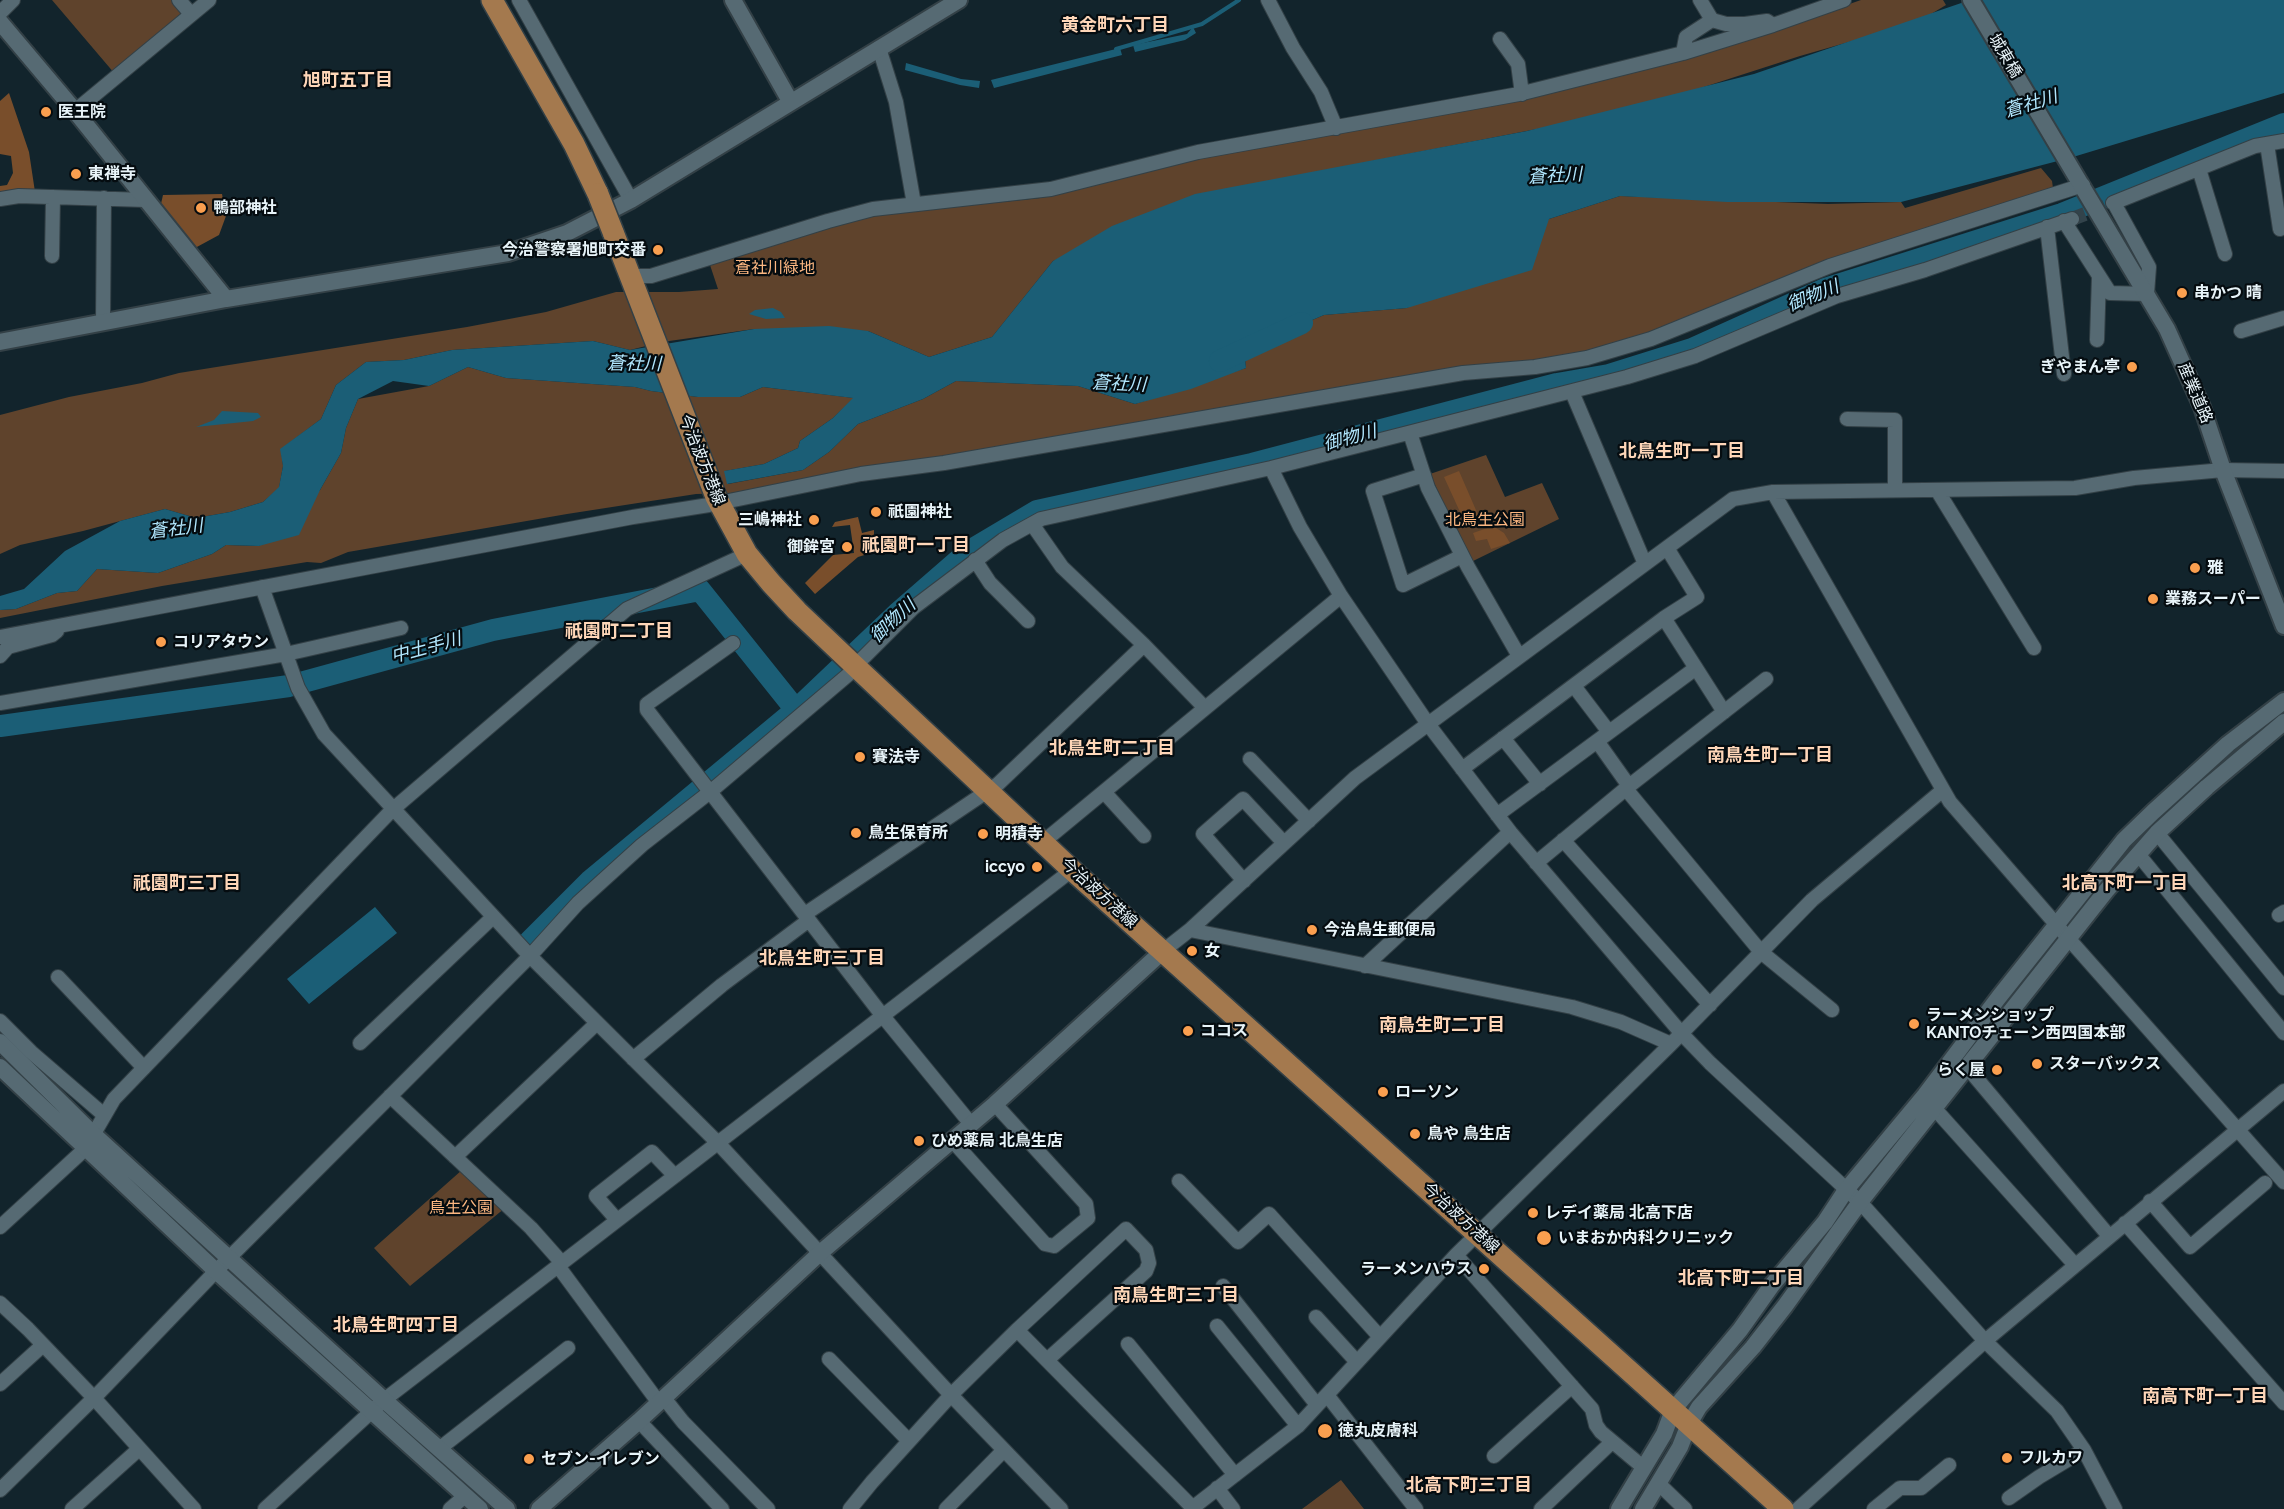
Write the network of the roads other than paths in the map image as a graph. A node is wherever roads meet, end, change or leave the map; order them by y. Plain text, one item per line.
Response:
1 (13, 0) edge
2 (178, 0) edge
3 (209, 0) edge
4 (492, 0) edge
5 (519, 0) edge
6 (733, 0) edge
7 (959, 0) edge
8 (1268, 0) edge
9 (1700, 0) edge
10 (1844, 0) edge
11 (1971, 0) edge
12 (0, 13) edge
13 (190, 14) junction
14 (1712, 20) junction
15 (0, 22) edge
16 (1773, 25) junction
17 (1500, 39) dead end
18 (879, 48) junction
19 (1683, 53) junction
20 (1522, 94) junction
21 (790, 101) junction
22 (75, 111) junction
23 (1335, 128) junction
24 (2284, 141) edge
25 (2266, 144) junction
26 (2199, 169) junction
27 (2079, 180) junction
28 (53, 197) junction
29 (104, 198) junction
30 (0, 199) edge
31 (146, 200) junction
32 (631, 200) junction
33 (915, 204) junction
34 (2047, 227) junction
35 (2280, 229) dead end
36 (2225, 254) dead end
37 (52, 256) dead end
38 (2099, 276) junction
39 (632, 284) junction
40 (2147, 294) junction
41 (226, 299) junction
42 (2284, 318) edge
43 (103, 322) junction
44 (2241, 331) dead end
45 (2097, 340) dead end
46 (0, 342) edge
47 (2064, 374) dead end
48 (1572, 392) junction
49 (1847, 419) dead end
50 (1410, 433) junction
51 (1271, 468) junction
52 (2223, 470) junction
53 (2284, 471) edge
54 (1424, 475) junction
55 (1894, 490) junction
56 (1937, 490) junction
57 (1773, 492) junction
58 (717, 500) junction
59 (1032, 524) junction
60 (1667, 548) junction
61 (747, 554) junction
62 (1462, 556) junction
63 (975, 560) junction
64 (1645, 564) junction
65 (262, 587) junction
66 (1341, 596) junction
67 (1664, 618) junction
68 (1028, 621) dead end
69 (65, 624) junction
70 (2284, 626) edge
71 (400, 628) dead end
72 (0, 637) edge
73 (733, 643) dead end
74 (1144, 645) junction
75 (2034, 648) dead end
76 (286, 654) junction
77 (0, 656) edge
78 (1519, 656) junction
79 (855, 666) junction
80 (1696, 668) junction
81 (1766, 679) dead end
82 (1574, 686) junction
83 (2284, 702) edge
84 (0, 703) edge
85 (1205, 708) junction
86 (1724, 712) junction
87 (2284, 723) edge
88 (1428, 724) junction
89 (1609, 732) junction
90 (1503, 738) junction
91 (1597, 741) junction
92 (1250, 759) dead end
93 (1462, 769) junction
94 (1540, 784) junction
95 (1627, 787) junction
96 (1943, 790) junction
97 (988, 791) junction
98 (710, 792) junction
99 (1104, 792) junction
100 (392, 810) junction
101 (1497, 815) junction
102 (1309, 821) junction
103 (1510, 832) junction
104 (2157, 833) junction
105 (1144, 836) dead end
106 (1563, 840) junction
107 (1043, 843) junction
108 (1284, 843) junction
109 (2138, 854) junction
110 (1536, 862) junction
111 (1072, 870) junction
112 (1244, 880) junction
113 (493, 917) junction
114 (807, 917) junction
115 (2056, 924) junction
116 (1190, 930) junction
117 (2068, 938) junction
118 (1163, 951) junction
119 (1761, 952) junction
120 (530, 956) junction
121 (1365, 966) junction
122 (58, 977) dead end
123 (2284, 988) edge
124 (1710, 1005) junction
125 (1832, 1010) dead end
126 (882, 1015) junction
127 (0, 1022) edge
128 (597, 1023) junction
129 (2284, 1033) edge
130 (1682, 1034) junction
131 (0, 1042) edge
132 (360, 1042) dead end
133 (1671, 1044) junction
134 (633, 1059) junction
135 (0, 1067) edge
136 (1966, 1067) junction
137 (144, 1068) junction
138 (2284, 1091) edge
139 (390, 1096) junction
140 (995, 1104) junction
141 (1935, 1109) junction
142 (104, 1116) junction
143 (971, 1124) junction
144 (2238, 1128) junction
145 (952, 1140) junction
146 (89, 1141) junction
147 (718, 1143) junction
148 (455, 1157) junction
149 (675, 1176) junction
150 (1179, 1181) dead end
151 (2284, 1182) edge
152 (2265, 1183) dead end
153 (1846, 1190) junction
154 (2151, 1201) junction
155 (1860, 1202) junction
156 (617, 1220) junction
157 (2125, 1223) junction
158 (0, 1227) edge
159 (1478, 1233) junction
160 (2109, 1236) junction
161 (819, 1253) junction
162 (1456, 1255) junction
163 (230, 1258) junction
164 (560, 1264) junction
165 (2075, 1265) junction
166 (216, 1270) junction
167 (1223, 1286) dead end
168 (0, 1303) edge
169 (1316, 1317) dead end
170 (1217, 1326) dead end
171 (1017, 1330) junction
172 (1380, 1337) junction
173 (1985, 1341) junction
174 (1128, 1344) dead end
175 (43, 1345) junction
176 (568, 1348) dead end
177 (829, 1359) dead end
178 (1047, 1360) junction
179 (1357, 1362) junction
180 (0, 1384) edge
181 (1572, 1386) junction
182 (951, 1395) junction
183 (94, 1398) junction
184 (384, 1400) junction
185 (661, 1400) junction
186 (1322, 1400) junction
187 (2284, 1403) edge
188 (371, 1412) junction
189 (1681, 1417) junction
190 (639, 1421) junction
191 (1298, 1426) junction
192 (909, 1441) junction
193 (1612, 1442) junction
194 (139, 1449) junction
195 (439, 1449) junction
196 (1004, 1450) junction
197 (2084, 1450) junction
198 (1494, 1456) dead end
199 (1949, 1465) dead end
200 (1644, 1468) junction
201 (1235, 1474) junction
202 (1658, 1484) junction
203 (1217, 1488) junction
204 (0, 1490) edge
205 (465, 1496) junction
206 (2009, 1498) dead end
207 (1192, 1508) edge
208 (72, 1509) edge
209 (194, 1509) edge
210 (265, 1509) edge
211 (450, 1509) edge
212 (480, 1509) edge
213 (507, 1509) edge
214 (539, 1509) edge
215 (722, 1509) edge
216 (768, 1509) edge
217 (850, 1509) edge
218 (946, 1509) edge
219 (1060, 1509) edge
220 (1233, 1509) edge
221 (1416, 1509) edge
222 (1541, 1509) edge
223 (1619, 1509) edge
224 (1642, 1509) edge
225 (1685, 1509) edge
226 (1783, 1509) edge
227 (1798, 1509) edge
228 (1874, 1509) edge
229 (2115, 1509) edge

1 - 12 street
2 - 13 street
3 - 13 street
4 - 39 main road, 今治波方港線, bridge
5 - 32 street
6 - 21 street
7 - 18 street
8 - 23 street
9 - 14 street
10 - 16 street
11 - 27 street, 城東橋
13 - 22 street
14 - 16 street
14 - 19 street
15 - 22 street
16 - 19 street
17 - 20 street
18 - 21 street
18 - 33 street
19 - 20 street
20 - 23 street
21 - 32 street
22 - 31 street
23 - 33 street
24 - 25 street
25 - 26 street
25 - 35 street
26 - 36 street
26 - 40 street
27 - 40 street, 産業道路
27 - 58 street
28 - 29 street
28 - 30 street
28 - 37 street
29 - 31 street
29 - 43 street
31 - 41 street
32 - 41 street
33 - 39 street
34 - 38 street
34 - 47 street
34 - 48 street
38 - 40 street
38 - 45 street
39 - 58 main road, 今治波方港線
40 - 52 street, 産業道路
41 - 43 street
42 - 44 street
43 - 46 street
48 - 50 street
48 - 64 street
49 - 55 street
50 - 51 street
50 - 54 street
51 - 59 street
51 - 66 street
52 - 53 street
52 - 56 street
52 - 70 street, 産業道路
54 - 62 street
54 - 62 street
55 - 56 street
55 - 57 street
56 - 75 street
57 - 60 street
57 - 96 street
58 - 61 main road, 今治波方港線
58 - 65 street
59 - 63 street
59 - 74 street
60 - 64 street
60 - 67 street
61 - 79 main road, 今治波方港線
61 - 100 street
62 - 78 street
63 - 68 street
63 - 79 street
64 - 78 street
65 - 69 street
65 - 76 street
66 - 85 street
66 - 88 street
67 - 80 street
67 - 82 street
69 - 72 street
69 - 77 street
71 - 76 street
73 - 98 street
74 - 85 street
74 - 97 street
76 - 84 street
76 - 100 street
78 - 88 street
79 - 97 main road, 今治波方港線
79 - 98 street
80 - 86 street
80 - 89 street
81 - 86 street
82 - 89 street
82 - 90 street
83 - 115 street
85 - 99 street
86 - 95 street
87 - 104 street
88 - 93 street
88 - 102 street
89 - 91 street
90 - 93 street
90 - 94 street
91 - 94 street
91 - 95 street
92 - 102 street
93 - 101 street
94 - 101 street
95 - 106 street
95 - 119 street
96 - 115 street
96 - 119 street
97 - 107 main road, 今治波方港線
97 - 114 street
98 - 114 street
98 - 120 street
99 - 105 street
99 - 107 street
100 - 113 street
100 - 137 street
101 - 103 street
102 - 108 street
103 - 110 street
103 - 121 street
104 - 109 street
104 - 123 street
106 - 110 street
106 - 124 street
107 - 111 main road, 今治波方港線
108 - 112 street
108 - 112 street
109 - 117 street
109 - 129 street
110 - 130 street
111 - 118 main road, 今治波方港線
111 - 126 street
112 - 116 street
113 - 120 street
113 - 132 street
114 - 126 street
114 - 134 street
115 - 117 street
115 - 153 street
116 - 118 street
116 - 121 street
117 - 136 street
117 - 144 street
118 - 140 street
118 - 159 main road, 今治波方港線
119 - 124 street
119 - 125 street
120 - 128 street
120 - 139 street
121 - 133 street
122 - 137 street
124 - 130 street
126 - 143 street
126 - 147 street
127 - 142 street
128 - 134 street
128 - 148 street
130 - 133 street
130 - 153 street
131 - 146 street
133 - 159 street
134 - 147 street
135 - 146 street
136 - 141 street
136 - 160 street
137 - 142 street
138 - 144 street
139 - 148 street
139 - 163 street
140 - 143 street
140 - 145 street
141 - 155 street
141 - 165 street
142 - 146 street
143 - 145 street
144 - 151 street
144 - 154 street
145 - 161 street
146 - 158 street
146 - 163 street
146 - 166 street
147 - 149 street
147 - 161 street
148 - 164 street
149 - 156 street
149 - 156 street
150 - 172 street
152 - 154 street
153 - 155 street
153 - 189 street
154 - 157 street
155 - 173 street
155 - 189 street
156 - 164 street
157 - 160 street
157 - 187 street
159 - 162 street
159 - 189 main road, 今治波方港線
160 - 165 street
161 - 182 street
161 - 185 street
162 - 172 street
162 - 181 street
163 - 166 street
163 - 184 street
164 - 184 street
164 - 185 street
165 - 173 street
166 - 183 street
166 - 188 street
167 - 186 street
168 - 175 street
169 - 179 street
170 - 191 street
171 - 178 street
171 - 178 street
171 - 182 street
172 - 179 street
173 - 197 street
173 - 227 street
174 - 201 street
175 - 180 street
175 - 183 street
176 - 195 street
177 - 192 street
178 - 207 street
179 - 186 street
181 - 193 street
181 - 198 street
182 - 192 street
182 - 196 street
183 - 194 street
183 - 204 street
184 - 188 street
184 - 195 street
185 - 190 street
185 - 216 street
186 - 191 street
186 - 221 street
188 - 205 street
188 - 210 street
189 - 200 street
189 - 202 street
189 - 226 main road, 今治波方港線
190 - 214 street
190 - 215 street
191 - 201 street
192 - 217 street
193 - 200 street
193 - 222 street
194 - 208 street
194 - 209 street
195 - 213 street
196 - 218 street
196 - 219 street
197 - 206 street
197 - 229 street
199 - 228 street
200 - 223 street
201 - 203 street
202 - 224 street
202 - 225 street
203 - 207 street
203 - 220 street
205 - 211 street
205 - 212 street

